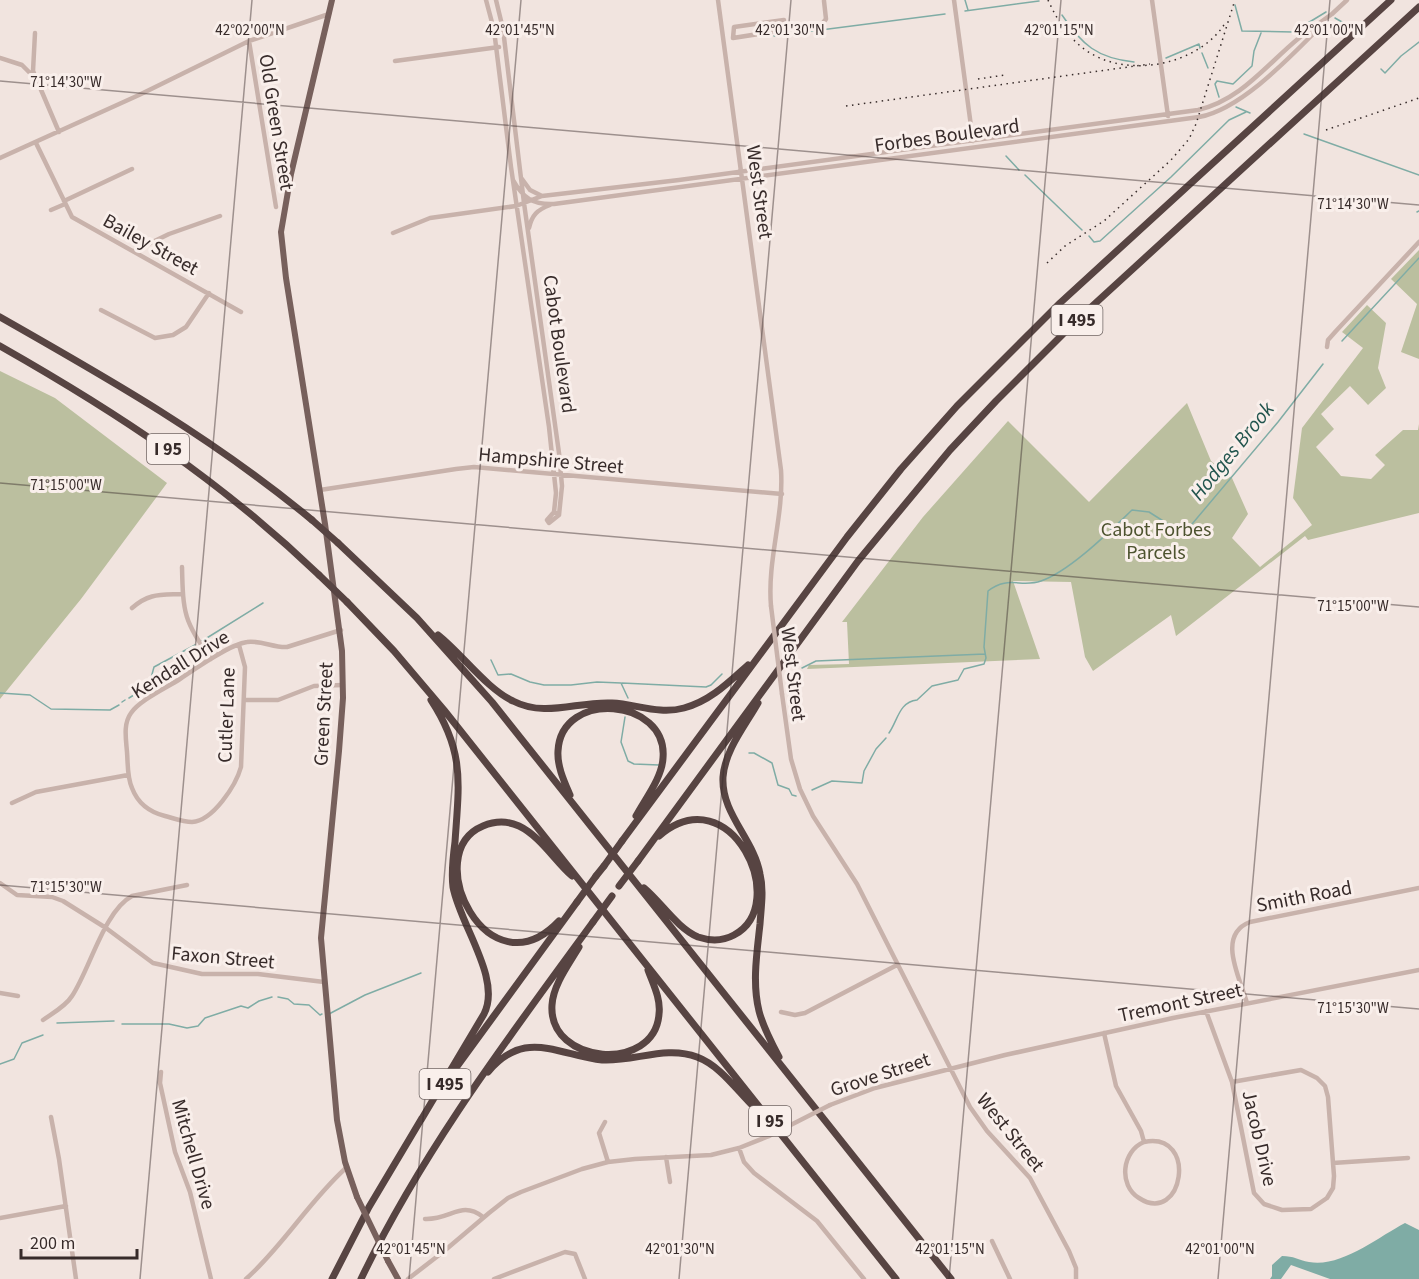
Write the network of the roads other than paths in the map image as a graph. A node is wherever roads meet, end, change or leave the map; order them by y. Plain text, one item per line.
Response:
1 (332, 0) edge
2 (486, 0) edge
3 (496, 0) edge
4 (718, 0) edge
5 (954, 0) edge
6 (1152, 0) edge
7 (1347, 0) edge
8 (1391, 0) edge
9 (824, 1) edge
10 (1419, 7) edge
11 (329, 14) junction
12 (1332, 14) junction
13 (784, 20) dead end
14 (34, 33) dead end
15 (733, 38) junction
16 (723, 39) junction
17 (249, 41) junction
18 (505, 46) junction
19 (496, 47) junction
20 (0, 58) edge
21 (394, 60) dead end
22 (34, 78) junction
23 (1198, 110) junction
24 (1168, 114) junction
25 (1199, 117) junction
26 (1169, 121) junction
27 (59, 132) junction
28 (973, 140) junction
29 (36, 143) junction
30 (974, 147) junction
31 (0, 158) edge
32 (132, 168) dead end
33 (742, 174) junction
34 (520, 176) junction
35 (513, 180) junction
36 (523, 195) junction
37 (542, 196) junction
38 (527, 202) junction
39 (65, 203) junction
40 (554, 204) junction
41 (516, 206) junction
42 (276, 207) dead end
43 (51, 210) dead end
44 (220, 216) dead end
45 (528, 231) junction
46 (393, 233) dead end
47 (1419, 242) edge
48 (133, 251) junction
49 (209, 293) junction
50 (100, 310) dead end
51 (241, 312) dead end
52 (0, 317) edge
53 (0, 346) edge
54 (1328, 347) dead end
55 (554, 474) junction
56 (562, 475) junction
57 (320, 490) junction
58 (782, 494) junction
59 (182, 567) dead end
60 (182, 594) junction
61 (132, 608) dead end
62 (417, 618) junction
63 (340, 630) junction
64 (239, 645) junction
65 (758, 655) junction
66 (211, 659) junction
67 (404, 662) junction
68 (776, 672) junction
69 (343, 685) junction
70 (244, 700) junction
71 (128, 775) junction
72 (12, 803) dead end
73 (573, 803) junction
74 (622, 841) junction
75 (638, 861) junction
76 (634, 880) junction
77 (0, 883) edge
78 (187, 885) dead end
79 (585, 888) junction
80 (1419, 888) edge
81 (577, 902) junction
82 (593, 922) junction
83 (106, 928) junction
84 (644, 962) junction
85 (897, 965) junction
86 (1419, 970) edge
87 (324, 982) junction
88 (0, 993) edge
89 (18, 996) dead end
90 (1247, 1003) junction
91 (1206, 1011) junction
92 (781, 1012) dead end
93 (43, 1020) dead end
94 (1104, 1033) junction
95 (949, 1068) junction
96 (784, 1069) junction
97 (161, 1072) dead end
98 (1232, 1082) junction
99 (456, 1112) junction
100 (51, 1117) dead end
101 (421, 1120) junction
102 (605, 1122) dead end
103 (773, 1124) junction
104 (1144, 1142) junction
105 (739, 1148) junction
106 (666, 1157) junction
107 (1408, 1158) dead end
108 (608, 1162) junction
109 (1333, 1163) junction
110 (346, 1167) junction
111 (670, 1182) dead end
112 (66, 1206) junction
113 (483, 1217) junction
114 (0, 1218) edge
115 (425, 1219) dead end
116 (992, 1240) dead end
117 (508, 1277) edge
118 (76, 1279) edge
119 (211, 1279) edge
120 (246, 1279) edge
121 (332, 1279) edge
122 (361, 1279) edge
123 (398, 1279) edge
124 (408, 1279) edge
125 (495, 1279) edge
126 (585, 1279) edge
127 (864, 1279) edge
128 (896, 1279) edge
129 (951, 1279) edge
130 (1010, 1279) edge
131 (1076, 1279) edge

1 - 11 main road, Green Street
2 - 19 street
3 - 18 street
4 - 16 street, West Street
5 - 28 street
6 - 24 street
7 - 12 street, Forbes Boulevard
8 - 65 highway, I 495
9 - 15 street
10 - 68 highway, I 495
11 - 17 street
11 - 57 main road, Green Street
12 - 23 street, Forbes Boulevard
12 - 25 street, Forbes Boulevard
13 - 15 street
14 - 22 street
15 - 16 street
16 - 33 street, West Street
17 - 27 street
17 - 42 street, Old Green Street
18 - 19 street
18 - 34 street
19 - 21 street
19 - 35 street
20 - 22 street
22 - 27 street
23 - 24 street, Forbes Boulevard
23 - 25 street
24 - 26 street
24 - 28 street, Forbes Boulevard
25 - 26 street, Forbes Boulevard
26 - 30 street, Forbes Boulevard
27 - 29 street
28 - 30 street
28 - 33 street, Forbes Boulevard
29 - 31 street
29 - 39 street, Bailey Street
30 - 33 street, Forbes Boulevard
32 - 39 street
33 - 37 street, Forbes Boulevard
33 - 40 street, Forbes Boulevard
33 - 58 street, West Street
34 - 36 street
34 - 37 street
35 - 36 street
35 - 41 street, Cabot Boulevard
36 - 38 street
37 - 38 street, Forbes Boulevard
38 - 40 street, Forbes Boulevard
38 - 41 street
38 - 45 street, Cabot Boulevard
39 - 43 street
39 - 48 street, Bailey Street
40 - 45 street
41 - 46 street
41 - 55 street, Cabot Boulevard
44 - 48 street
45 - 56 street, Cabot Boulevard
47 - 54 street
48 - 49 street, Bailey Street
49 - 50 street
49 - 51 street, Bailey Street
52 - 62 highway, I 95, bridge
53 - 67 highway, I 95, bridge
55 - 56 street, Hampshire Street
55 - 56 street, Cabot Boulevard
55 - 57 street, Hampshire Street
56 - 58 street, Hampshire Street
57 - 63 main road, Green Street
58 - 85 street, West Street, bridge
59 - 60 street
60 - 61 street
60 - 66 street
62 - 65 highway
62 - 73 highway, I 95
63 - 64 street, Kendall Drive
63 - 69 main road, Green Street
64 - 66 street, Kendall Drive
64 - 70 street, Cutler Lane
65 - 74 highway, I 495
66 - 71 street, Kendall Drive
67 - 79 highway, I 95
67 - 101 highway
68 - 75 highway, I 495
68 - 96 highway
69 - 70 street
69 - 87 main road, Green Street
70 - 71 street, Cutler Lane
71 - 72 street
73 - 74 highway
73 - 76 highway, I 95
74 - 81 highway, I 495, bridge
75 - 76 highway
75 - 82 highway, I 495, bridge
76 - 96 highway, I 95
77 - 83 street, Faxon Street
78 - 83 street
79 - 81 highway
79 - 84 highway, I 95
80 - 90 street, Smith Road
81 - 101 highway, I 495
82 - 84 highway
82 - 99 highway, I 495
83 - 87 street, Faxon Street
83 - 93 street
84 - 103 highway, I 95
85 - 92 street
85 - 95 street, West Street
86 - 90 street, Tremont Street
87 - 110 main road, Green Street
88 - 89 street
90 - 91 street, Tremont Street
91 - 94 street, Tremont Street
91 - 98 street, Jacob Drive
94 - 95 street, Tremont Street
94 - 104 street
95 - 105 street, Grove Street, bridge
95 - 131 street, West Street
96 - 129 highway, I 95
97 - 119 street, Mitchell Drive
98 - 109 street, Jacob Drive
98 - 109 street, Jacob Drive
99 - 103 highway
99 - 122 highway, I 495
100 - 112 street
101 - 121 highway, I 495
102 - 108 street
103 - 128 highway, I 95
104 - 104 street
105 - 106 street, Grove Street
105 - 127 street
106 - 108 street, Grove Street
106 - 111 street
107 - 109 street
108 - 113 street, Grove Street
110 - 120 street
110 - 123 main road, Green Street, bridge
112 - 114 street
112 - 118 street
113 - 115 street
113 - 124 street, Grove Street
116 - 130 street
117 - 125 street
117 - 126 street

